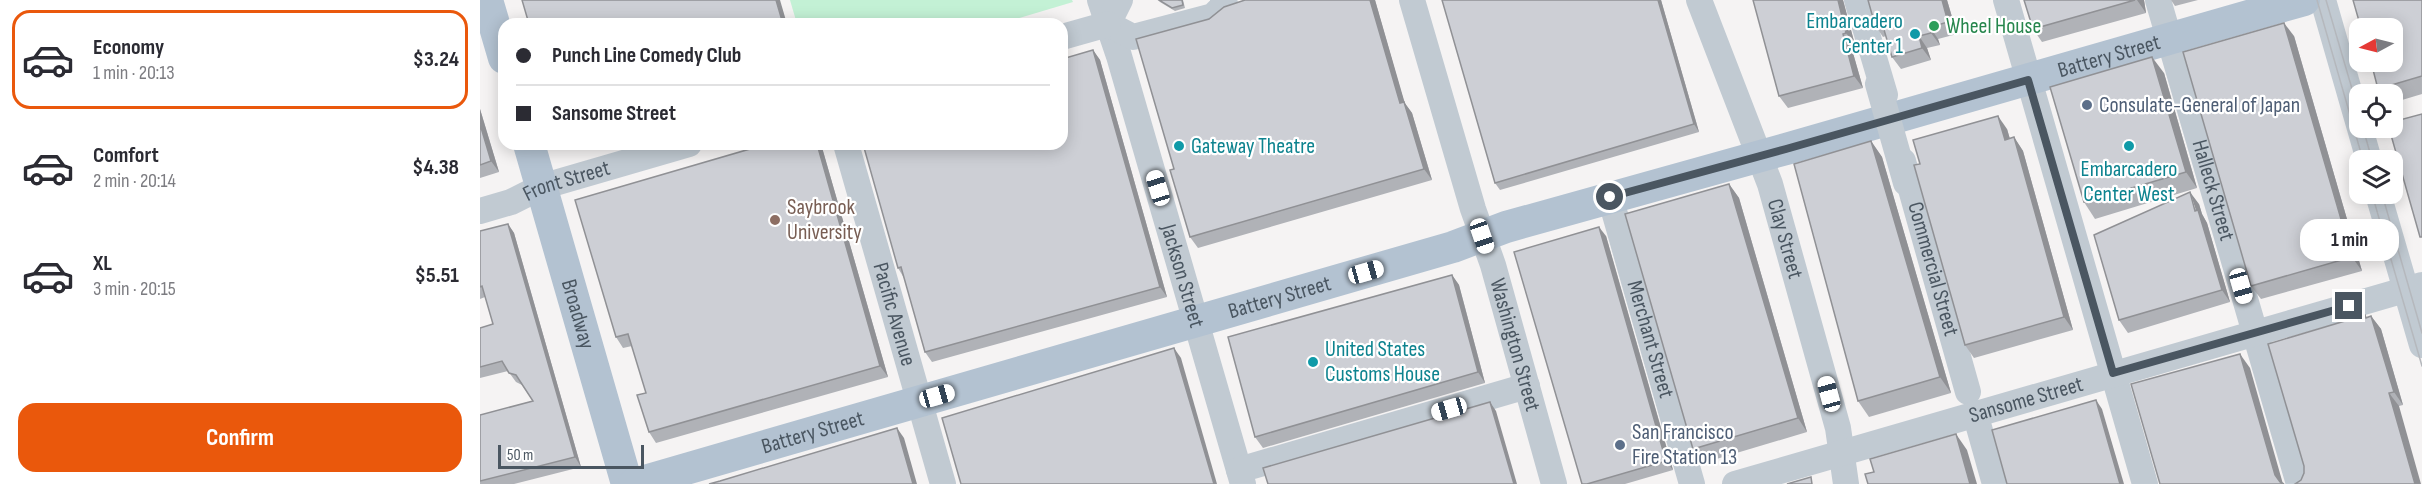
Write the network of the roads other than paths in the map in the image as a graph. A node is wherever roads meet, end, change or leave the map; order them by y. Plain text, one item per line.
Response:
1 (487, 0) edge
2 (1100, 0) edge
3 (1120, 0) edge
4 (1223, 0) edge
5 (1412, 0) edge
6 (1699, 0) edge
7 (1855, 0) edge
8 (2006, 0) edge
9 (2158, 0) edge
10 (2304, 0) edge
11 (2323, 0) edge
12 (1108, 24) junction
13 (1068, 35) edge
14 (498, 38) edge
15 (2169, 39) junction
16 (2028, 80) junction
17 (1885, 95) dead end
18 (1899, 147) dead end
19 (531, 150) edge
20 (668, 150) edge
21 (848, 150) edge
22 (2366, 150) edge
23 (1759, 156) junction
24 (1899, 178) dead end
25 (541, 187) junction
26 (1610, 197) junction
27 (2382, 204) edge
28 (480, 211) edge
29 (1482, 236) junction
30 (2414, 287) edge
31 (1197, 321) junction
32 (2255, 333) junction
33 (2422, 345) edge
34 (2113, 373) junction
35 (1527, 386) junction
36 (919, 401) junction
37 (1972, 403) junction
38 (1842, 453) junction
39 (1241, 477) edge
40 (627, 484) edge
41 (634, 484) edge
42 (943, 484) edge
43 (1554, 484) edge
44 (1692, 484) edge
45 (1735, 484) edge
46 (1846, 484) edge
47 (1995, 484) edge
48 (2145, 484) edge
49 (2299, 484) edge

1 - 14 main road
2 - 12 street, Jackson Street
3 - 12 street
4 - 12 street
5 - 29 street, Washington Street
6 - 23 street, Clay Street
7 - 17 street
7 - 24 street, bridge
8 - 16 street
9 - 15 street, Halleck Street
10 - 15 main road, Battery Street
11 - 22 street
12 - 13 street
12 - 31 street, Jackson Street
15 - 16 main road, Battery Street
15 - 32 street, Halleck Street
16 - 23 main road, Battery Street
16 - 34 street
18 - 37 street, Commercial Street
19 - 25 main road, Broadway
20 - 25 street, Front Street
21 - 36 street, Pacific Avenue
23 - 26 main road, Battery Street
23 - 38 street, Clay Street
25 - 28 street, Front Street
25 - 40 main road, Broadway
26 - 29 main road, Battery Street
26 - 44 street, Merchant Street
27 - 30 street
29 - 31 main road, Battery Street
29 - 35 street, Washington Street
30 - 32 street, Sansome Street
30 - 33 street
31 - 36 main road, Battery Street
31 - 39 street, Jackson Street
32 - 34 street, Sansome Street
32 - 49 street, Halleck Street
34 - 37 street, Sansome Street
34 - 48 street
35 - 39 street
35 - 43 street, Washington Street
36 - 41 main road, Battery Street
36 - 42 street, Pacific Avenue
37 - 38 street, Sansome Street
37 - 47 street, Commercial Street
38 - 45 street, Sansome Street
38 - 46 street, Clay Street

